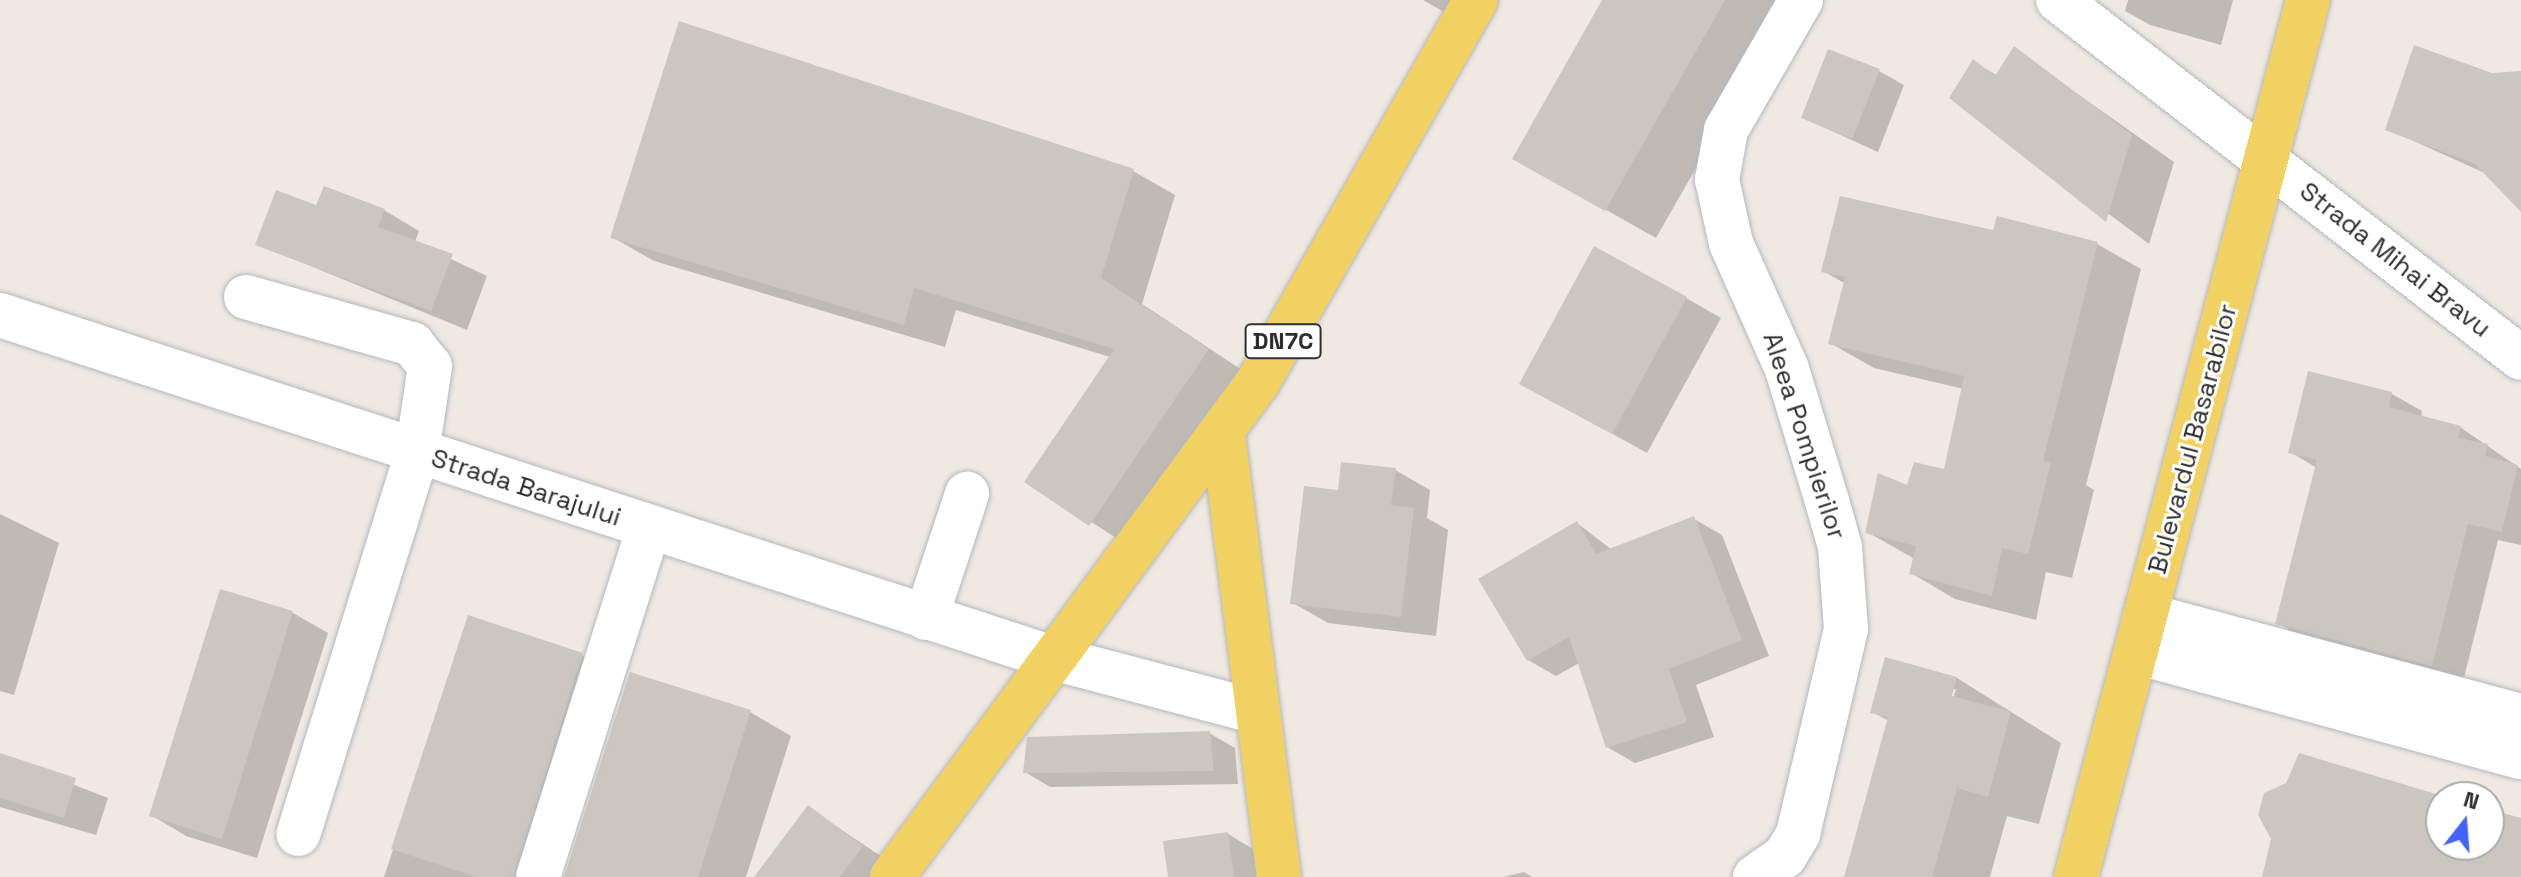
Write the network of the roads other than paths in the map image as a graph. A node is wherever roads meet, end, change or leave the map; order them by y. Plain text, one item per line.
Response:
1 (1476, 0) edge
2 (1801, 0) edge
3 (2058, 0) edge
4 (2308, 0) edge
5 (2268, 163) junction
6 (246, 297) dead end
7 (0, 315) edge
8 (2521, 358) edge
9 (1223, 434) junction
10 (417, 453) junction
11 (967, 494) dead end
12 (649, 528) junction
13 (926, 618) junction
14 (2141, 634) junction
15 (1053, 658) junction
16 (1258, 712) junction
17 (2521, 716) edge
18 (2521, 757) edge
19 (298, 834) dead end
20 (538, 877) edge
21 (892, 877) edge
22 (1279, 877) edge
23 (1755, 877) edge
24 (2076, 877) edge

1 - 9 main road, DN7C
2 - 23 street, Aleea Pompierilor
3 - 5 street, Strada Mihai Bravu
4 - 5 main road, Bulevardul Basarabilor
5 - 8 street, Strada Mihai Bravu
5 - 14 main road, Bulevardul Basarabilor
6 - 10 street
7 - 10 street, Strada Barajului
9 - 15 main road, DN7C
9 - 16 main road
10 - 12 street, Strada Barajului
10 - 19 street
11 - 13 street
12 - 13 street, Strada Barajului
12 - 20 street
13 - 15 street, Strada Barajului
14 - 17 street
14 - 18 street
14 - 24 main road, Bulevardul Basarabilor
15 - 16 street, Strada Barajului
15 - 21 main road, DN7C
16 - 22 main road

